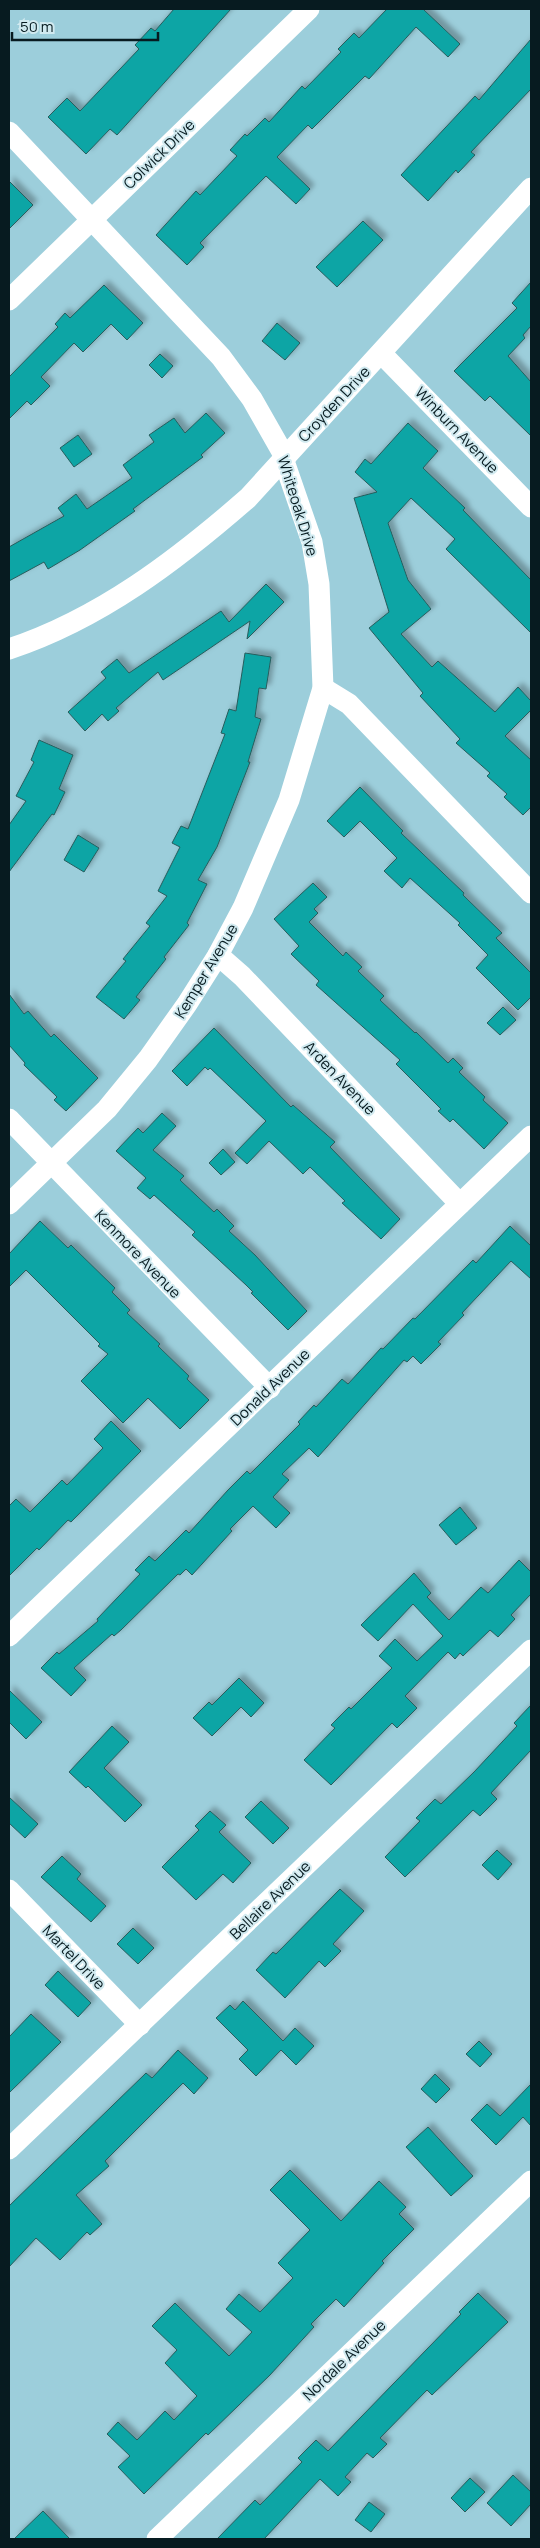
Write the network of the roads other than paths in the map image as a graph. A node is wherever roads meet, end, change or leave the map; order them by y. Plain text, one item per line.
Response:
1 (309, 9) edge
2 (9, 132) edge
3 (531, 188) edge
4 (92, 219) junction
5 (9, 300) edge
6 (381, 353) junction
7 (285, 457) junction
8 (531, 507) edge
9 (10, 652) edge
10 (323, 688) junction
11 (531, 893) edge
12 (218, 955) junction
13 (9, 1119) edge
14 (531, 1136) edge
15 (52, 1164) junction
16 (9, 1204) edge
17 (460, 1204) junction
18 (270, 1388) junction
19 (9, 1636) edge
20 (531, 1650) edge
21 (9, 1890) edge
22 (140, 2025) junction
23 (9, 2150) edge
24 (531, 2181) edge
25 (156, 2539) edge

1 - 4 street, Colwick Drive
2 - 4 street, Whiteoak Drive
3 - 6 street, Croyden Drive
4 - 5 street, Colwick Drive
4 - 7 street, Whiteoak Drive
6 - 7 street, Croyden Drive
6 - 8 street, Winburn Avenue
7 - 9 street, Croyden Drive
7 - 10 street, Whiteoak Drive
10 - 11 street
10 - 12 street, Kemper Avenue
12 - 15 street, Kemper Avenue
12 - 17 street, Arden Avenue
13 - 15 street, Kenmore Avenue
14 - 17 street, Donald Avenue
15 - 16 street, Kemper Avenue
15 - 18 street, Kenmore Avenue
17 - 18 street, Donald Avenue
18 - 19 street, Donald Avenue
20 - 22 street, Bellaire Avenue
21 - 22 street, Martel Drive
22 - 23 street, Bellaire Avenue
24 - 25 street, Nordale Avenue

